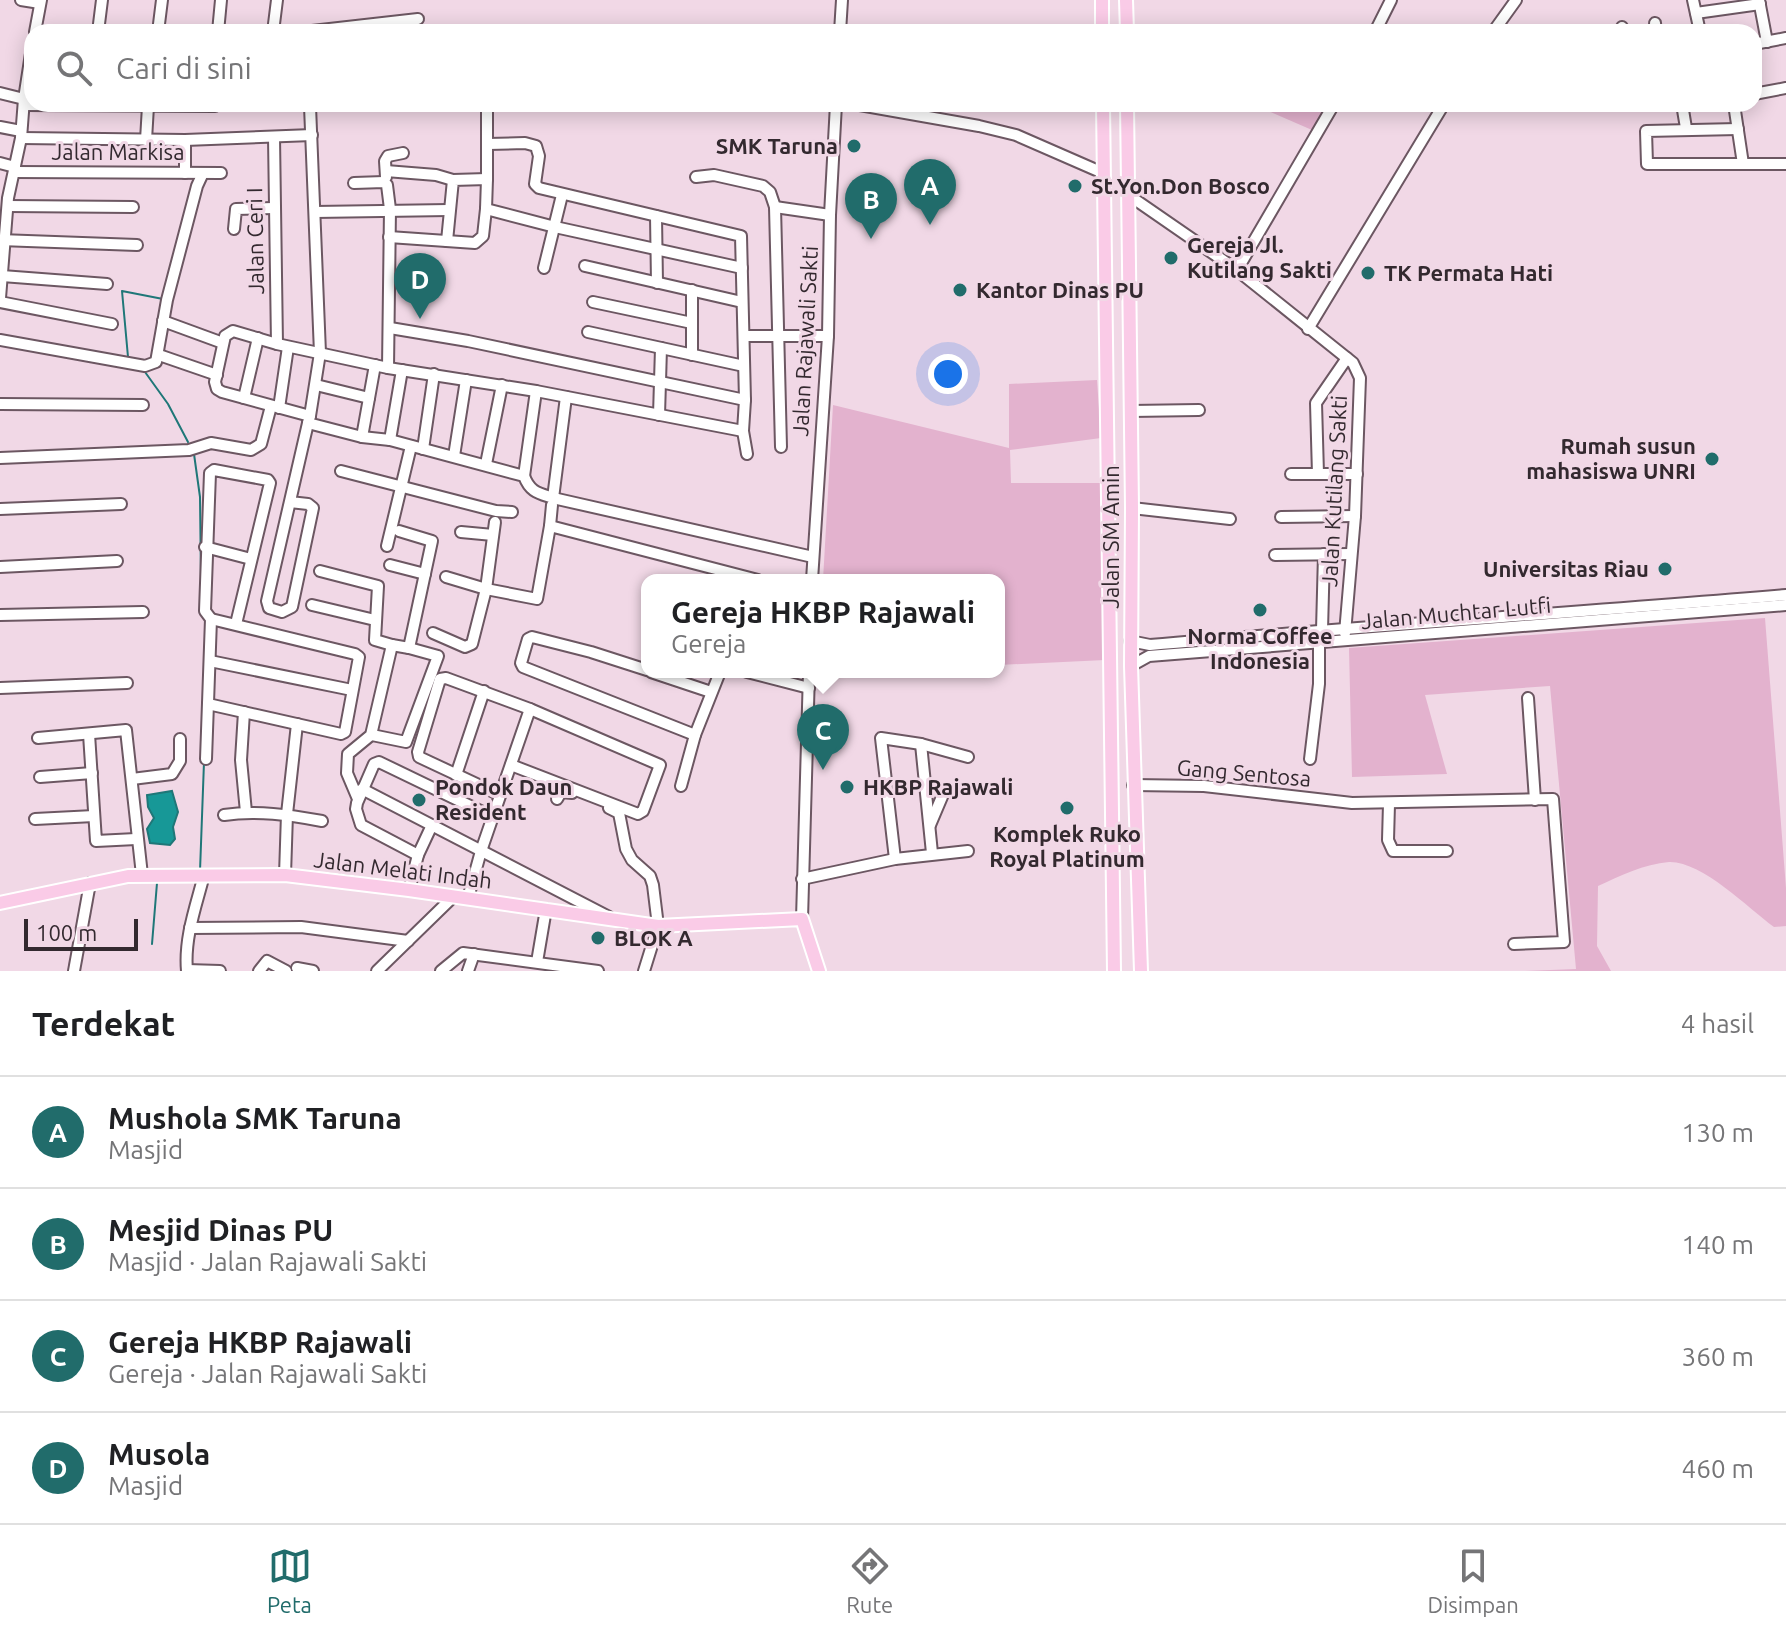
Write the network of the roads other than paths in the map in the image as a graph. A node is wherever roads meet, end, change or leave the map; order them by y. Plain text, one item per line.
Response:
1 (21, 0) edge
2 (102, 0) edge
3 (162, 0) edge
4 (221, 0) edge
5 (277, 0) edge
6 (842, 0) edge
7 (1102, 0) edge
8 (1126, 0) edge
9 (1391, 0) edge
10 (1516, 0) edge
11 (1693, 0) edge
12 (40, 2) edge
13 (1760, 2) edge
14 (1696, 13) junction
15 (418, 19) dead end
16 (36, 24) edge
17 (99, 24) edge
18 (159, 24) edge
19 (219, 24) edge
20 (274, 24) edge
21 (374, 24) edge
22 (840, 24) edge
23 (1102, 24) edge
24 (1127, 24) edge
25 (1379, 24) edge
26 (1499, 24) edge
27 (1698, 24) edge
28 (1786, 38) edge
29 (1767, 42) junction
30 (1762, 43) edge
31 (1786, 88) edge
32 (1762, 92) edge
33 (0, 93) edge
34 (24, 102) joint
35 (150, 112) edge
36 (310, 112) edge
37 (487, 112) edge
38 (836, 112) edge
39 (899, 112) edge
40 (1103, 112) edge
41 (1127, 112) edge
42 (1329, 112) edge
43 (1439, 112) edge
44 (1683, 112) edge
45 (1735, 112) edge
46 (0, 127) edge
47 (1686, 128) junction
48 (1738, 129) junction
49 (21, 135) junction
50 (312, 135) junction
51 (274, 137) junction
52 (146, 140) junction
53 (185, 140) junction
54 (488, 144) junction
55 (403, 153) dead end
56 (0, 163) edge
57 (1743, 164) junction
58 (1786, 164) edge
59 (15, 169) junction
60 (386, 171) junction
61 (185, 173) junction
62 (203, 173) junction
63 (221, 173) dead end
64 (1103, 173) junction
65 (696, 177) dead end
66 (487, 179) junction
67 (453, 180) junction
68 (354, 183) dead end
69 (386, 183) junction
70 (1127, 194) junction
71 (562, 195) junction
72 (5, 200) edge
73 (133, 207) dead end
74 (775, 207) junction
75 (274, 208) junction
76 (390, 209) junction
77 (486, 209) junction
78 (449, 210) junction
79 (315, 212) junction
80 (830, 215) junction
81 (656, 216) junction
82 (555, 227) junction
83 (234, 229) dead end
84 (389, 237) junction
85 (2, 241) edge
86 (447, 241) junction
87 (137, 245) dead end
88 (658, 250) junction
89 (585, 266) dead end
90 (544, 268) dead end
91 (742, 268) junction
92 (1237, 270) junction
93 (2, 276) edge
94 (657, 283) junction
95 (107, 284) dead end
96 (692, 290) junction
97 (0, 300) edge
98 (593, 302) dead end
99 (742, 302) junction
100 (163, 321) junction
101 (692, 323) junction
102 (112, 324) dead end
103 (390, 328) junction
104 (1308, 329) junction
105 (588, 332) dead end
106 (744, 336) junction
107 (828, 336) junction
108 (778, 337) junction
109 (258, 338) junction
110 (0, 340) edge
111 (223, 343) junction
112 (283, 346) junction
113 (661, 348) junction
114 (320, 353) junction
115 (159, 355) junction
116 (692, 355) junction
117 (1347, 358) junction
118 (375, 365) junction
119 (744, 366) junction
120 (388, 368) junction
121 (402, 370) junction
122 (434, 374) junction
123 (217, 375) junction
124 (466, 380) junction
125 (661, 382) junction
126 (316, 385) junction
127 (502, 385) junction
128 (536, 391) junction
129 (566, 397) junction
130 (244, 398) junction
131 (369, 398) junction
132 (745, 400) junction
133 (0, 404) edge
134 (143, 405) dead end
135 (275, 407) junction
136 (1199, 410) dead end
137 (1131, 411) junction
138 (659, 415) junction
139 (309, 420) junction
140 (743, 431) junction
141 (362, 437) junction
142 (390, 440) junction
143 (411, 446) junction
144 (781, 447) dead end
145 (423, 449) junction
146 (747, 454) dead end
147 (454, 456) junction
148 (0, 458) edge
149 (486, 464) junction
150 (341, 471) dead end
151 (1291, 474) dead end
152 (1318, 474) junction
153 (1357, 474) junction
154 (524, 476) junction
155 (401, 485) junction
156 (290, 502) junction
157 (553, 502) junction
158 (121, 504) dead end
159 (1132, 508) junction
160 (0, 509) edge
161 (512, 512) dead end
162 (1355, 516) junction
163 (1281, 517) dead end
164 (1230, 519) dead end
165 (495, 522) dead end
166 (550, 526) junction
167 (1132, 530) junction
168 (399, 531) dead end
169 (461, 532) dead end
170 (1110, 532) junction
171 (493, 535) junction
172 (387, 546) dead end
173 (205, 547) junction
174 (1324, 554) junction
175 (1351, 554) junction
176 (1275, 555) dead end
177 (813, 557) junction
178 (251, 559) junction
179 (117, 561) dead end
180 (390, 565) dead end
181 (0, 567) edge
182 (320, 571) dead end
183 (425, 574) junction
184 (735, 574) edge
185 (812, 574) edge
186 (446, 577) dead end
187 (486, 589) junction
188 (1786, 595) edge
189 (312, 605) dead end
190 (1786, 605) edge
191 (143, 612) dead end
192 (0, 615) edge
193 (211, 619) junction
194 (375, 620) junction
195 (236, 624) junction
196 (1345, 628) junction
197 (1322, 630) junction
198 (433, 633) dead end
199 (1130, 641) junction
200 (1345, 643) junction
201 (392, 645) junction
202 (1319, 645) junction
203 (409, 648) junction
204 (210, 661) junction
205 (1131, 666) junction
206 (641, 668) edge
207 (670, 678) edge
208 (717, 678) edge
209 (770, 678) edge
210 (809, 678) edge
211 (127, 683) dead end
212 (0, 688) edge
213 (809, 688) junction
214 (352, 690) junction
215 (484, 691) junction
216 (711, 692) junction
217 (1528, 698) dead end
218 (208, 704) junction
219 (530, 709) junction
220 (244, 712) junction
221 (297, 724) junction
222 (89, 734) junction
223 (372, 735) junction
224 (695, 735) junction
225 (38, 738) dead end
226 (180, 739) dead end
227 (921, 744) junction
228 (968, 757) dead end
229 (206, 759) dead end
230 (1310, 759) dead end
231 (511, 765) junction
232 (673, 768) dead end
233 (684, 772) junction
234 (92, 773) junction
235 (456, 775) junction
236 (40, 777) dead end
237 (132, 779) junction
238 (1133, 785) junction
239 (681, 786) dead end
240 (925, 786) junction
241 (360, 794) junction
242 (500, 795) junction
243 (557, 799) dead end
244 (1535, 800) junction
245 (1389, 804) junction
246 (246, 812) junction
247 (287, 814) junction
248 (224, 815) dead end
249 (94, 816) junction
250 (493, 817) junction
251 (35, 819) dead end
252 (322, 821) dead end
253 (432, 825) junction
254 (929, 827) junction
255 (136, 839) junction
256 (481, 851) junction
257 (968, 851) dead end
258 (1447, 851) dead end
259 (932, 853) junction
260 (418, 855) junction
261 (895, 859) junction
262 (142, 875) junction
263 (204, 875) junction
264 (285, 875) junction
265 (802, 879) junction
266 (90, 883) junction
267 (409, 890) junction
268 (454, 896) junction
269 (468, 898) junction
270 (0, 903) edge
271 (546, 909) junction
272 (609, 917) junction
273 (802, 919) junction
274 (658, 926) junction
275 (190, 928) junction
276 (408, 941) junction
277 (1514, 944) dead end
278 (474, 954) junction
279 (537, 962) junction
280 (514, 966) edge
281 (558, 968) edge
282 (187, 970) edge
283 (291, 970) edge
284 (74, 971) edge
285 (220, 971) edge
286 (259, 971) edge
287 (313, 971) edge
288 (377, 971) edge
289 (441, 971) edge
290 (468, 971) edge
291 (598, 971) edge
292 (644, 971) edge
293 (819, 971) edge
294 (1114, 971) edge
295 (1141, 971) edge

1 - 12 street
2 - 17 street
3 - 18 street
4 - 19 street
5 - 20 street
6 - 22 street
7 - 23 main road
8 - 24 main road
9 - 25 street
10 - 26 street
11 - 14 street
12 - 16 street
13 - 14 street
13 - 29 street
14 - 27 street
15 - 21 street
28 - 29 street
29 - 30 street
31 - 32 street
33 - 34 street
34 - 49 street
35 - 52 street
36 - 50 street
37 - 54 street
38 - 80 street, Jalan Rajawali Sakti
39 - 64 street
40 - 64 main road, Jalan SM Amin
41 - 70 main road, Jalan SM Amin
42 - 92 street
43 - 104 street
44 - 47 street
45 - 48 street
46 - 49 street
47 - 48 street
47 - 57 street
48 - 57 street
49 - 52 street
49 - 59 street
50 - 51 street
50 - 79 street
51 - 53 street
51 - 75 street, Jalan Ceri I
52 - 53 street
53 - 61 street
54 - 66 street
54 - 71 street
55 - 60 street
56 - 59 street, Jalan Markisa
57 - 58 street
59 - 61 street, Jalan Markisa
59 - 72 street
60 - 67 street
60 - 69 street
61 - 62 street, Jalan Markisa
62 - 63 street, Jalan Markisa
62 - 100 street
64 - 170 main road, Jalan SM Amin
65 - 74 street
66 - 67 street
66 - 77 street
67 - 78 street
68 - 69 street
69 - 76 street
70 - 92 street
70 - 137 main road, Jalan SM Amin
71 - 81 street
71 - 82 street
72 - 73 street
72 - 85 street
74 - 80 street
74 - 108 street
75 - 83 street
75 - 112 street, Jalan Ceri I
76 - 78 street
76 - 79 street
76 - 84 street
77 - 82 street
77 - 86 street
78 - 86 street
79 - 114 street
80 - 107 street, Jalan Rajawali Sakti
81 - 88 street
81 - 91 street
82 - 88 street
82 - 90 street
84 - 86 street
84 - 103 street
85 - 87 street
85 - 93 street
88 - 91 street
88 - 94 street
89 - 94 street
91 - 99 street
92 - 104 street
93 - 95 street
93 - 97 street
94 - 96 street
96 - 99 street
96 - 101 street
97 - 102 street
98 - 101 street
99 - 106 street
100 - 111 street
100 - 115 street
101 - 116 street
103 - 120 street
103 - 125 street
104 - 117 street
105 - 113 street
106 - 108 street
106 - 119 street
107 - 108 street
107 - 177 street, Jalan Rajawali Sakti
108 - 144 street
109 - 111 street
109 - 112 street
109 - 130 street
110 - 115 street
111 - 123 street
112 - 114 street
112 - 135 street, Jalan Ceri I
113 - 116 street
113 - 125 street
114 - 118 street
114 - 126 street
115 - 123 street
116 - 119 street
117 - 152 street
117 - 153 street, Jalan Kutilang Sakti
118 - 120 street
118 - 131 street
119 - 132 street
120 - 121 street
121 - 122 street
121 - 142 street
122 - 124 street
122 - 145 street
123 - 130 street
124 - 127 street
124 - 147 street
125 - 132 street
125 - 138 street
126 - 131 street
126 - 139 street
127 - 128 street
127 - 149 street
128 - 129 street
128 - 154 street
129 - 138 street
129 - 157 street
130 - 135 street
131 - 141 street
132 - 140 street
133 - 134 street
135 - 139 street
135 - 148 street, Jalan Ceri I
136 - 137 street
137 - 159 main road, Jalan SM Amin
138 - 140 street
139 - 141 street
139 - 156 street
140 - 146 street
141 - 142 street
142 - 143 street
143 - 145 street
143 - 155 street
145 - 147 street
147 - 149 street
149 - 154 street
150 - 155 street
151 - 152 street
152 - 153 street
153 - 162 street, Jalan Kutilang Sakti
154 - 157 street
155 - 161 street
155 - 172 street
156 - 156 street
157 - 166 street
157 - 177 street
158 - 160 street
159 - 164 street
159 - 167 main road, Jalan SM Amin
162 - 163 street
162 - 175 street, Jalan Kutilang Sakti
165 - 171 street
166 - 184 street
166 - 187 street
167 - 170 main road
167 - 199 main road, Jalan SM Amin
168 - 183 street
169 - 171 street
170 - 294 main road, Jalan SM Amin
171 - 187 street
173 - 178 street
173 - 178 street
173 - 193 street
174 - 175 street
174 - 176 street
174 - 197 street
175 - 196 street, Jalan Kutilang Sakti
177 - 185 street, Jalan Rajawali Sakti
178 - 195 street
179 - 181 street
180 - 183 street
182 - 194 street
183 - 203 street
186 - 187 street
187 - 198 street
188 - 196 street, Jalan Muchtar Lutfi
189 - 194 street
190 - 200 street, Jalan Muchtar Lutfi
191 - 192 street
193 - 195 street
193 - 204 street
194 - 201 street
195 - 214 street
196 - 197 street, Jalan Muchtar Lutfi
196 - 200 street, Jalan Kutilang Sakti
197 - 199 street, Jalan Muchtar Lutfi
199 - 205 main road, Jalan SM Amin
200 - 202 street, Jalan Muchtar Lutfi
201 - 203 street
201 - 223 street
202 - 205 street, Jalan Muchtar Lutfi
202 - 230 street
203 - 223 street
204 - 214 street
204 - 218 street
205 - 238 main road, Jalan SM Amin
206 - 224 street
207 - 216 street
208 - 216 street
209 - 213 street
210 - 213 street
211 - 212 street
213 - 265 street
214 - 221 street
215 - 219 street
215 - 235 street
215 - 235 street
216 - 224 street
217 - 244 street
218 - 220 street
218 - 229 street
219 - 231 street
219 - 231 street
220 - 221 street
220 - 246 street
221 - 247 street
222 - 225 street
222 - 234 street
222 - 237 street
223 - 241 street
224 - 233 street
226 - 237 street
227 - 228 street
227 - 240 street
227 - 261 street
231 - 242 street
232 - 233 street
233 - 239 street
234 - 236 street
234 - 249 street
235 - 242 street
237 - 255 street
238 - 245 street, Gang Sentosa
238 - 295 main road, Jalan SM Amin
240 - 254 street
240 - 254 street
241 - 250 street
241 - 253 street
241 - 260 street
242 - 250 street
243 - 274 street
244 - 245 street, Gang Sentosa
244 - 277 street
245 - 258 street
246 - 247 street
246 - 248 street
247 - 252 street
247 - 264 street
249 - 251 street
249 - 255 street
250 - 256 street
253 - 256 street
253 - 260 street
254 - 259 street
255 - 262 street
256 - 269 street
256 - 272 street
257 - 259 street
259 - 261 street
260 - 267 street
261 - 265 street
262 - 263 main road, Jalan Melati Indah
262 - 266 main road, Jalan Melati Indah
263 - 264 main road, Jalan Melati Indah
263 - 275 street
264 - 267 main road, Jalan Melati Indah
265 - 273 street
266 - 270 main road, Jalan Melati Indah
266 - 284 street
267 - 268 main road, Jalan Melati Indah
268 - 269 main road, Jalan Melati Indah
268 - 276 street
269 - 271 main road, Jalan Melati Indah
271 - 272 main road, Jalan Melati Indah
271 - 279 street
272 - 274 main road, Jalan Melati Indah
273 - 274 main road, Jalan Melati Indah
273 - 293 main road
274 - 292 street
275 - 276 street
275 - 282 street
276 - 288 street
278 - 280 street
278 - 289 street
278 - 290 street
279 - 280 street
279 - 281 street
281 - 291 street
282 - 285 street
283 - 286 street
283 - 287 street

